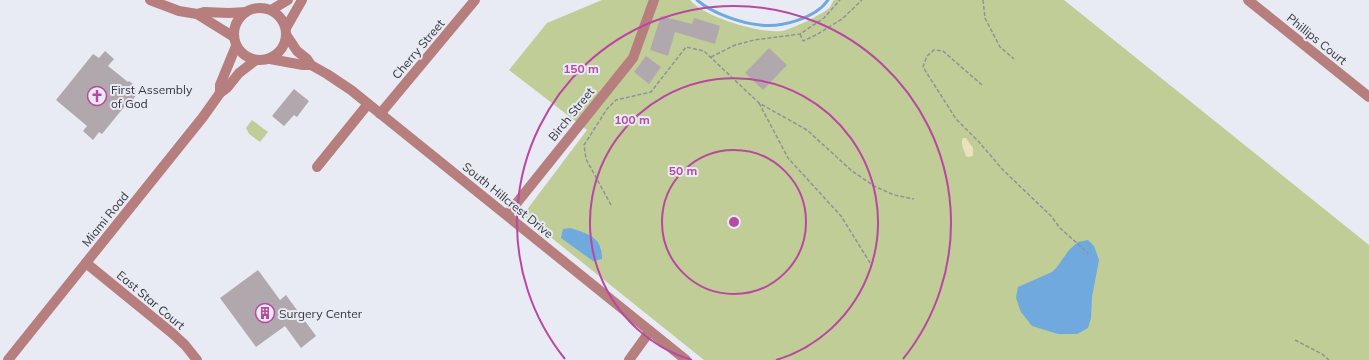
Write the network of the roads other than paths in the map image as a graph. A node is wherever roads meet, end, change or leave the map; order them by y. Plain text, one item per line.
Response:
1 (150, 0) edge
2 (288, 0) edge
3 (302, 0) edge
4 (475, 0) edge
5 (654, 0) edge
6 (1248, 0) edge
7 (271, 10) junction
8 (246, 12) junction
9 (197, 14) junction
10 (286, 32) junction
11 (235, 41) junction
12 (270, 59) junction
13 (256, 60) junction
14 (311, 65) junction
15 (220, 93) junction
16 (1369, 98) edge
17 (368, 104) junction
18 (380, 114) junction
19 (317, 168) dead end
20 (507, 215) junction
21 (86, 263) junction
22 (650, 332) junction
23 (8, 360) edge
24 (197, 360) edge
25 (629, 360) edge
26 (686, 360) edge

1 - 9 street
2 - 7 street
3 - 10 street
4 - 18 street, Cherry Street
5 - 20 street, Birch Street
6 - 16 street, Phillips Court
7 - 8 street
7 - 10 street
8 - 9 street
8 - 11 street
9 - 11 street
10 - 12 street
10 - 14 street, South Hillcrest Drive
11 - 13 street
11 - 15 street, Miami Road
12 - 13 street
12 - 14 street, South Hillcrest Drive
13 - 15 street, Miami Road
14 - 17 street, South Hillcrest Drive
15 - 21 street, Miami Road
17 - 18 street, South Hillcrest Drive
17 - 19 street
18 - 20 street, South Hillcrest Drive
20 - 22 street, South Hillcrest Drive
21 - 23 street, Miami Road
21 - 24 street, East Star Court
22 - 25 street
22 - 26 street, South Hillcrest Drive

